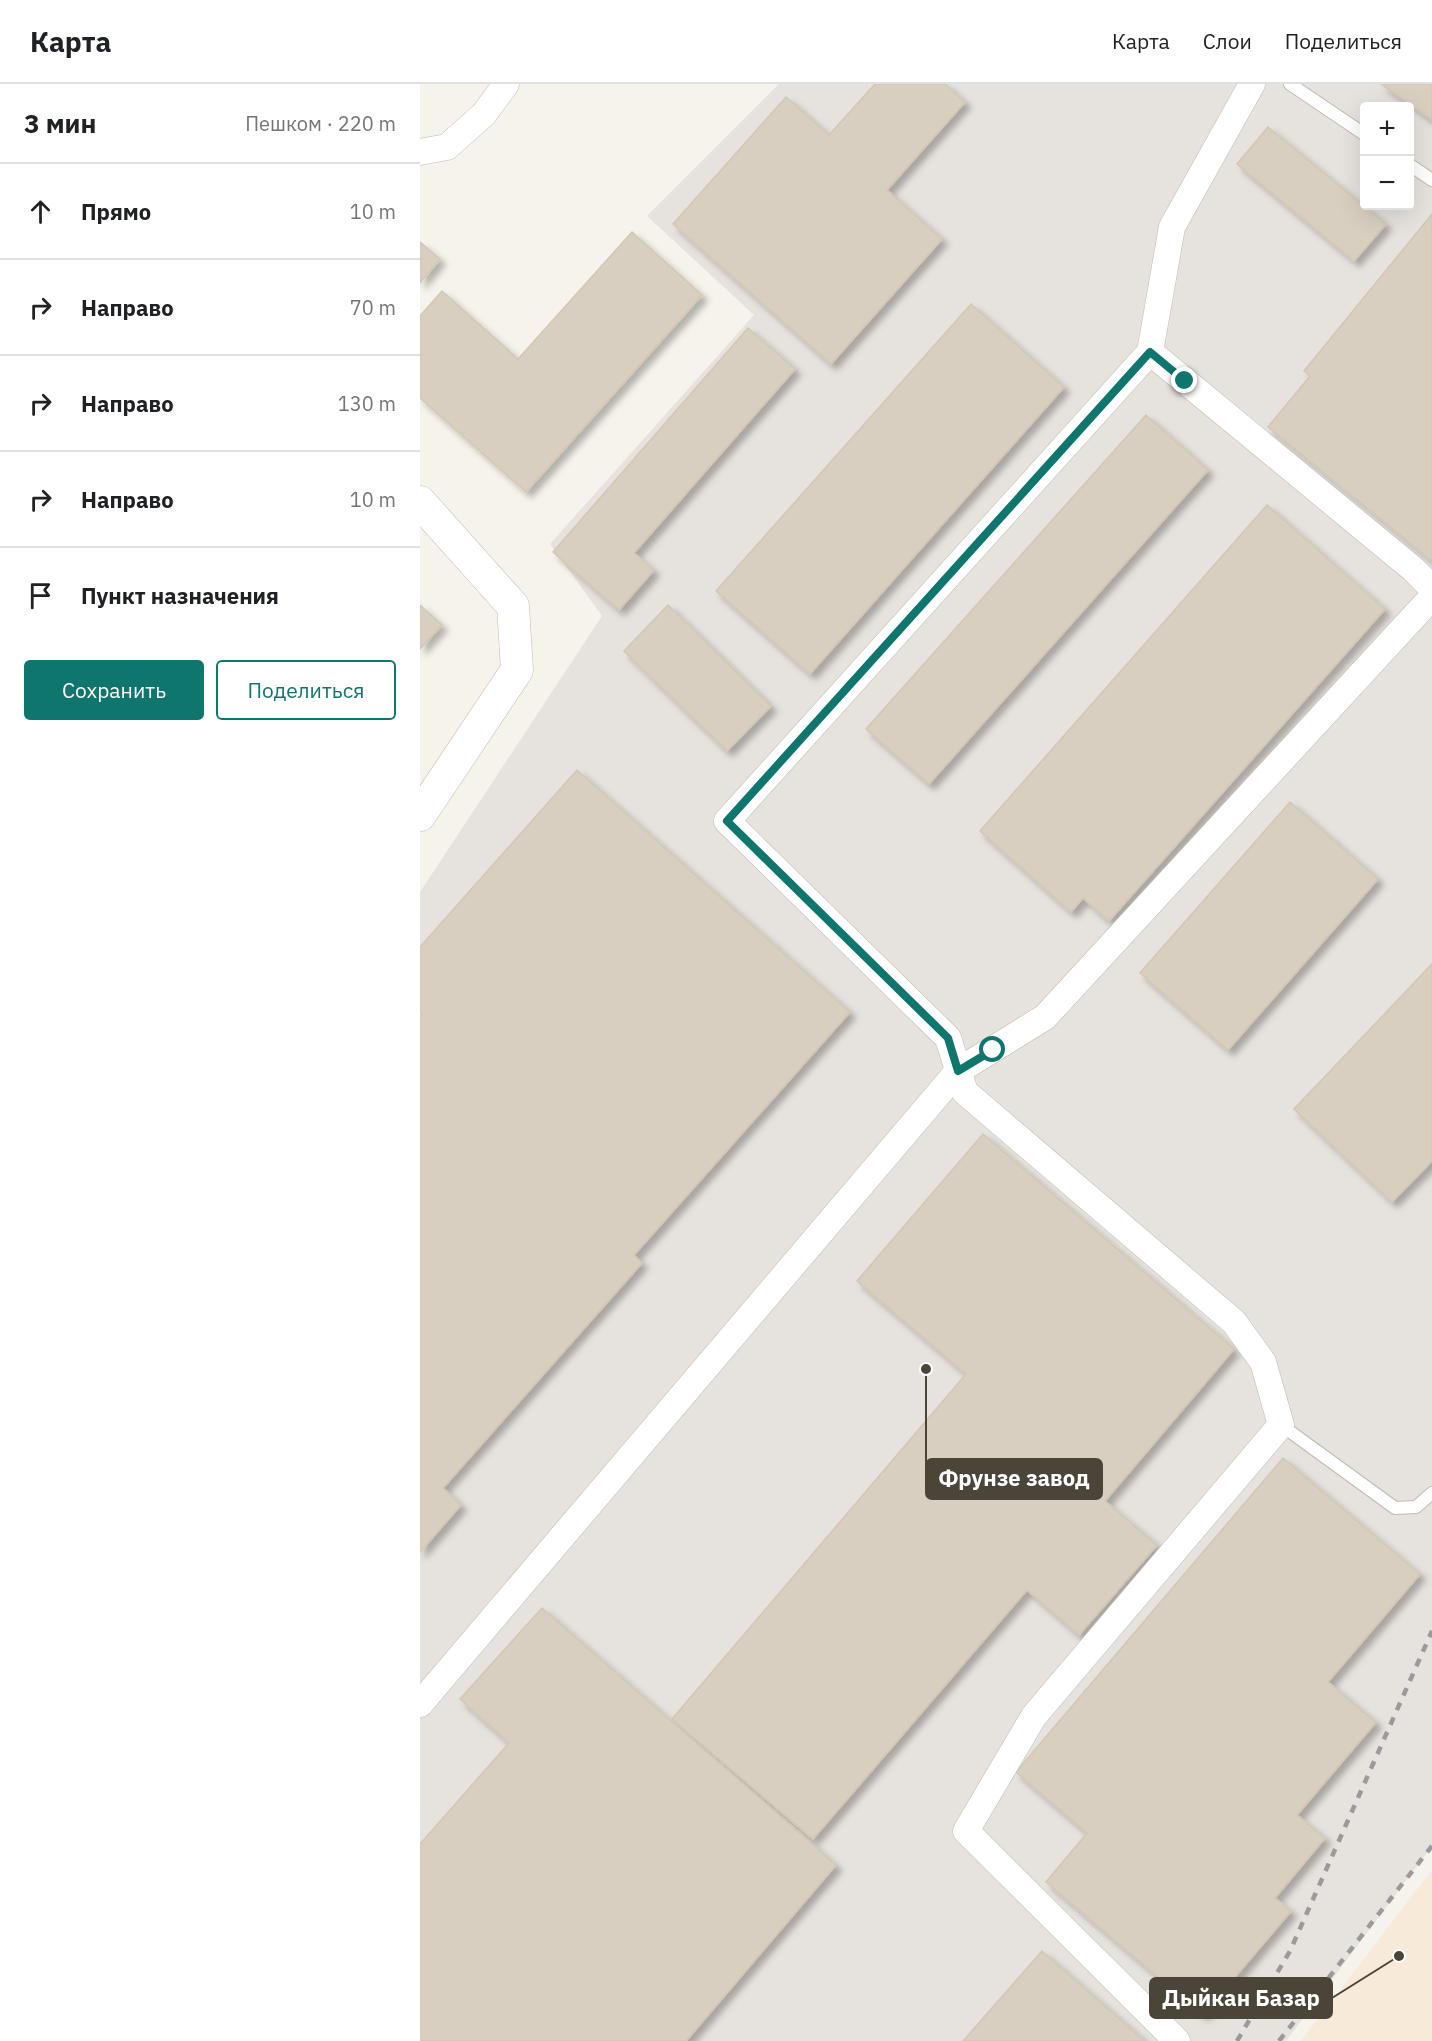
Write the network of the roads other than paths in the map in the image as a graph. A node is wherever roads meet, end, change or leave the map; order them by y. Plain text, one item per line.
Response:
1 (506, 84) edge
2 (1252, 84) edge
3 (1290, 84) edge
4 (1360, 131) edge
5 (420, 152) edge
6 (1414, 168) edge
7 (1432, 180) edge
8 (1150, 352) junction
9 (420, 502) edge
10 (1432, 588) edge
11 (1432, 597) edge
12 (420, 815) edge
13 (958, 1071) junction
14 (1281, 1425) junction
15 (1432, 1493) edge
16 (420, 1704) edge
17 (1177, 2041) edge

1 - 5 street
2 - 8 street
3 - 4 lane
6 - 7 lane
8 - 10 street
8 - 13 street
9 - 12 street
11 - 13 street
13 - 14 street
13 - 16 street
14 - 15 lane
14 - 17 street

